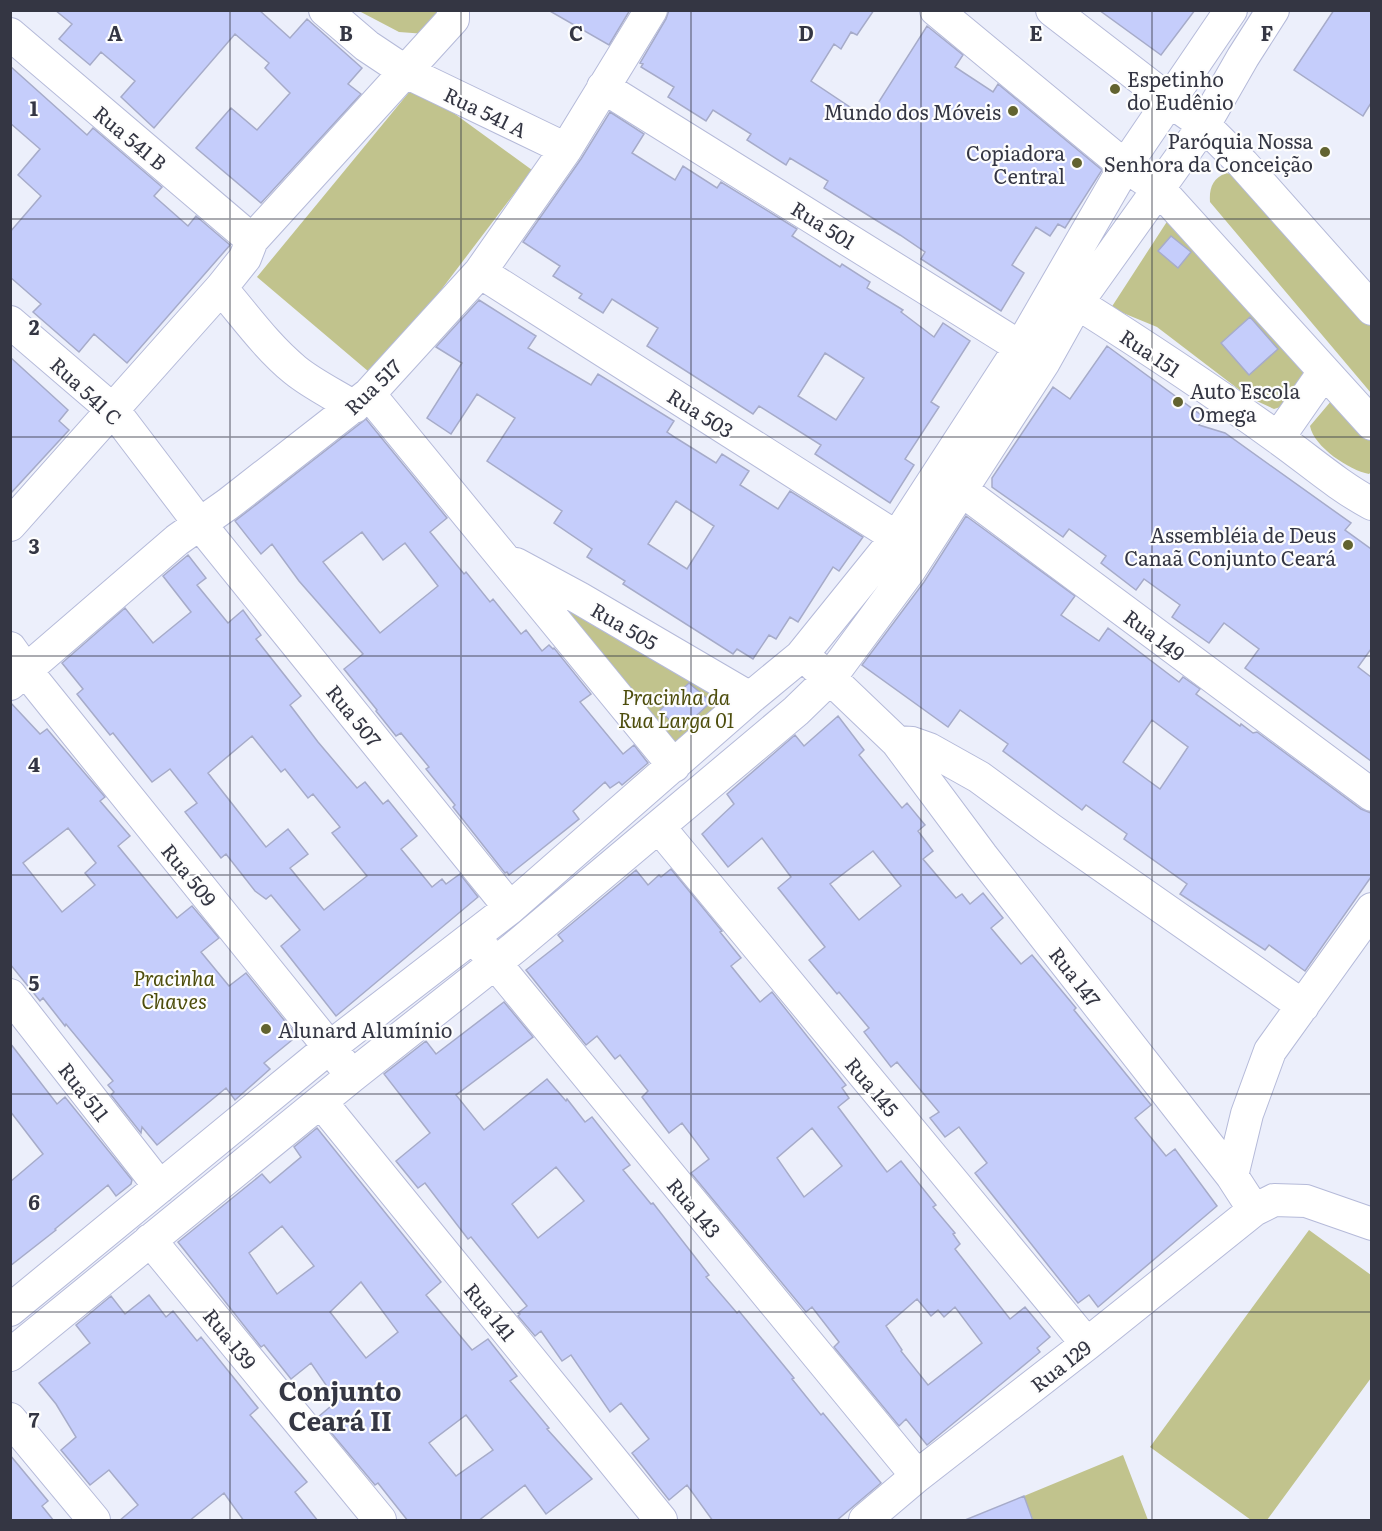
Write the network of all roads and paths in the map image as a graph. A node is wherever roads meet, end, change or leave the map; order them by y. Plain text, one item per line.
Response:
1 (325, 10) edge
2 (453, 10) edge
3 (651, 10) edge
4 (936, 10) edge
5 (1052, 10) edge
6 (1231, 10) edge
7 (1273, 10) edge
8 (10, 34) edge
9 (406, 72) junction
10 (603, 87) junction
11 (1170, 101) junction
12 (1204, 125) junction
13 (566, 150) junction
14 (1125, 166) junction
15 (1159, 189) junction
16 (252, 240) junction
17 (480, 272) junction
18 (221, 288) junction
19 (1077, 303) junction
20 (1371, 309) edge
21 (10, 322) edge
22 (1032, 354) junction
23 (1324, 372) junction
24 (361, 400) junction
25 (114, 411) junction
26 (1371, 424) edge
27 (1278, 438) junction
28 (950, 482) junction
29 (1371, 504) edge
30 (199, 523) junction
31 (10, 525) edge
32 (909, 545) junction
33 (499, 554) junction
34 (801, 656) junction
35 (16, 668) edge
36 (830, 678) junction
37 (750, 698) junction
38 (897, 742) junction
39 (674, 766) junction
40 (1371, 795) edge
41 (659, 827) junction
42 (510, 908) junction
43 (1371, 909) edge
44 (474, 937) junction
45 (494, 963) junction
46 (10, 995) edge
47 (1303, 1006) junction
48 (330, 1047) junction
49 (352, 1076) junction
50 (321, 1102) junction
51 (244, 1118) junction
52 (268, 1145) junction
53 (1232, 1176) junction
54 (160, 1187) junction
55 (1254, 1210) junction
56 (1371, 1224) edge
57 (150, 1240) junction
58 (10, 1310) edge
59 (1087, 1344) junction
60 (10, 1355) edge
61 (10, 1419) edge
62 (917, 1476) junction
63 (94, 1521) edge
64 (380, 1521) edge
65 (661, 1521) edge
66 (865, 1521) edge

1 - 9 street, Rua 541 A
2 - 9 street
3 - 10 street, Rua 517
4 - 14 street
5 - 11 street
6 - 11 street
7 - 12 street
8 - 16 street, Rua 541 B
9 - 13 street, Rua 541 A
9 - 16 street
10 - 13 street, Rua 517
10 - 22 street, Rua 501
11 - 12 street
11 - 14 street
12 - 15 street
12 - 20 street
13 - 17 street, Rua 517
14 - 15 street
14 - 22 street
15 - 19 street
15 - 23 street
16 - 18 street
17 - 24 street, Rua 517
17 - 32 street, Rua 503
18 - 24 street, Rua 505
18 - 25 street
19 - 22 street
19 - 27 street, Rua 151
21 - 25 street, Rua 541 C
22 - 28 street
23 - 26 street
23 - 27 street
24 - 30 street, Rua 517
24 - 33 street, Rua 505
25 - 30 street, Rua 541 C
25 - 31 street
27 - 29 street, Rua 151
28 - 32 street
28 - 40 street, Rua 149
30 - 35 street, Rua 517
30 - 42 street, Rua 507
32 - 34 street
32 - 36 street
33 - 37 street, Rua 505
33 - 39 street, Rua 505
34 - 36 street, Rua 147
34 - 37 street
35 - 48 street, Rua 509
36 - 38 street, Rua 147
36 - 41 street
37 - 39 street
38 - 47 street
38 - 53 street, Rua 147
39 - 42 street
41 - 45 street
41 - 59 street, Rua 145
42 - 44 street
43 - 47 street
44 - 45 street, Rua 143
44 - 48 street
45 - 49 street
45 - 62 street, Rua 143
46 - 54 street, Rua 511
47 - 53 street
48 - 49 street, Rua 509
48 - 51 street
49 - 50 street
50 - 52 street
50 - 65 street, Rua 141
51 - 52 street
51 - 54 street
52 - 57 street
53 - 55 street, Rua 147
54 - 58 street
55 - 56 street, Rua 129
55 - 59 street, Rua 129
57 - 60 street
57 - 64 street, Rua 139
59 - 62 street, Rua 129
61 - 63 street
62 - 66 street, Rua 129

